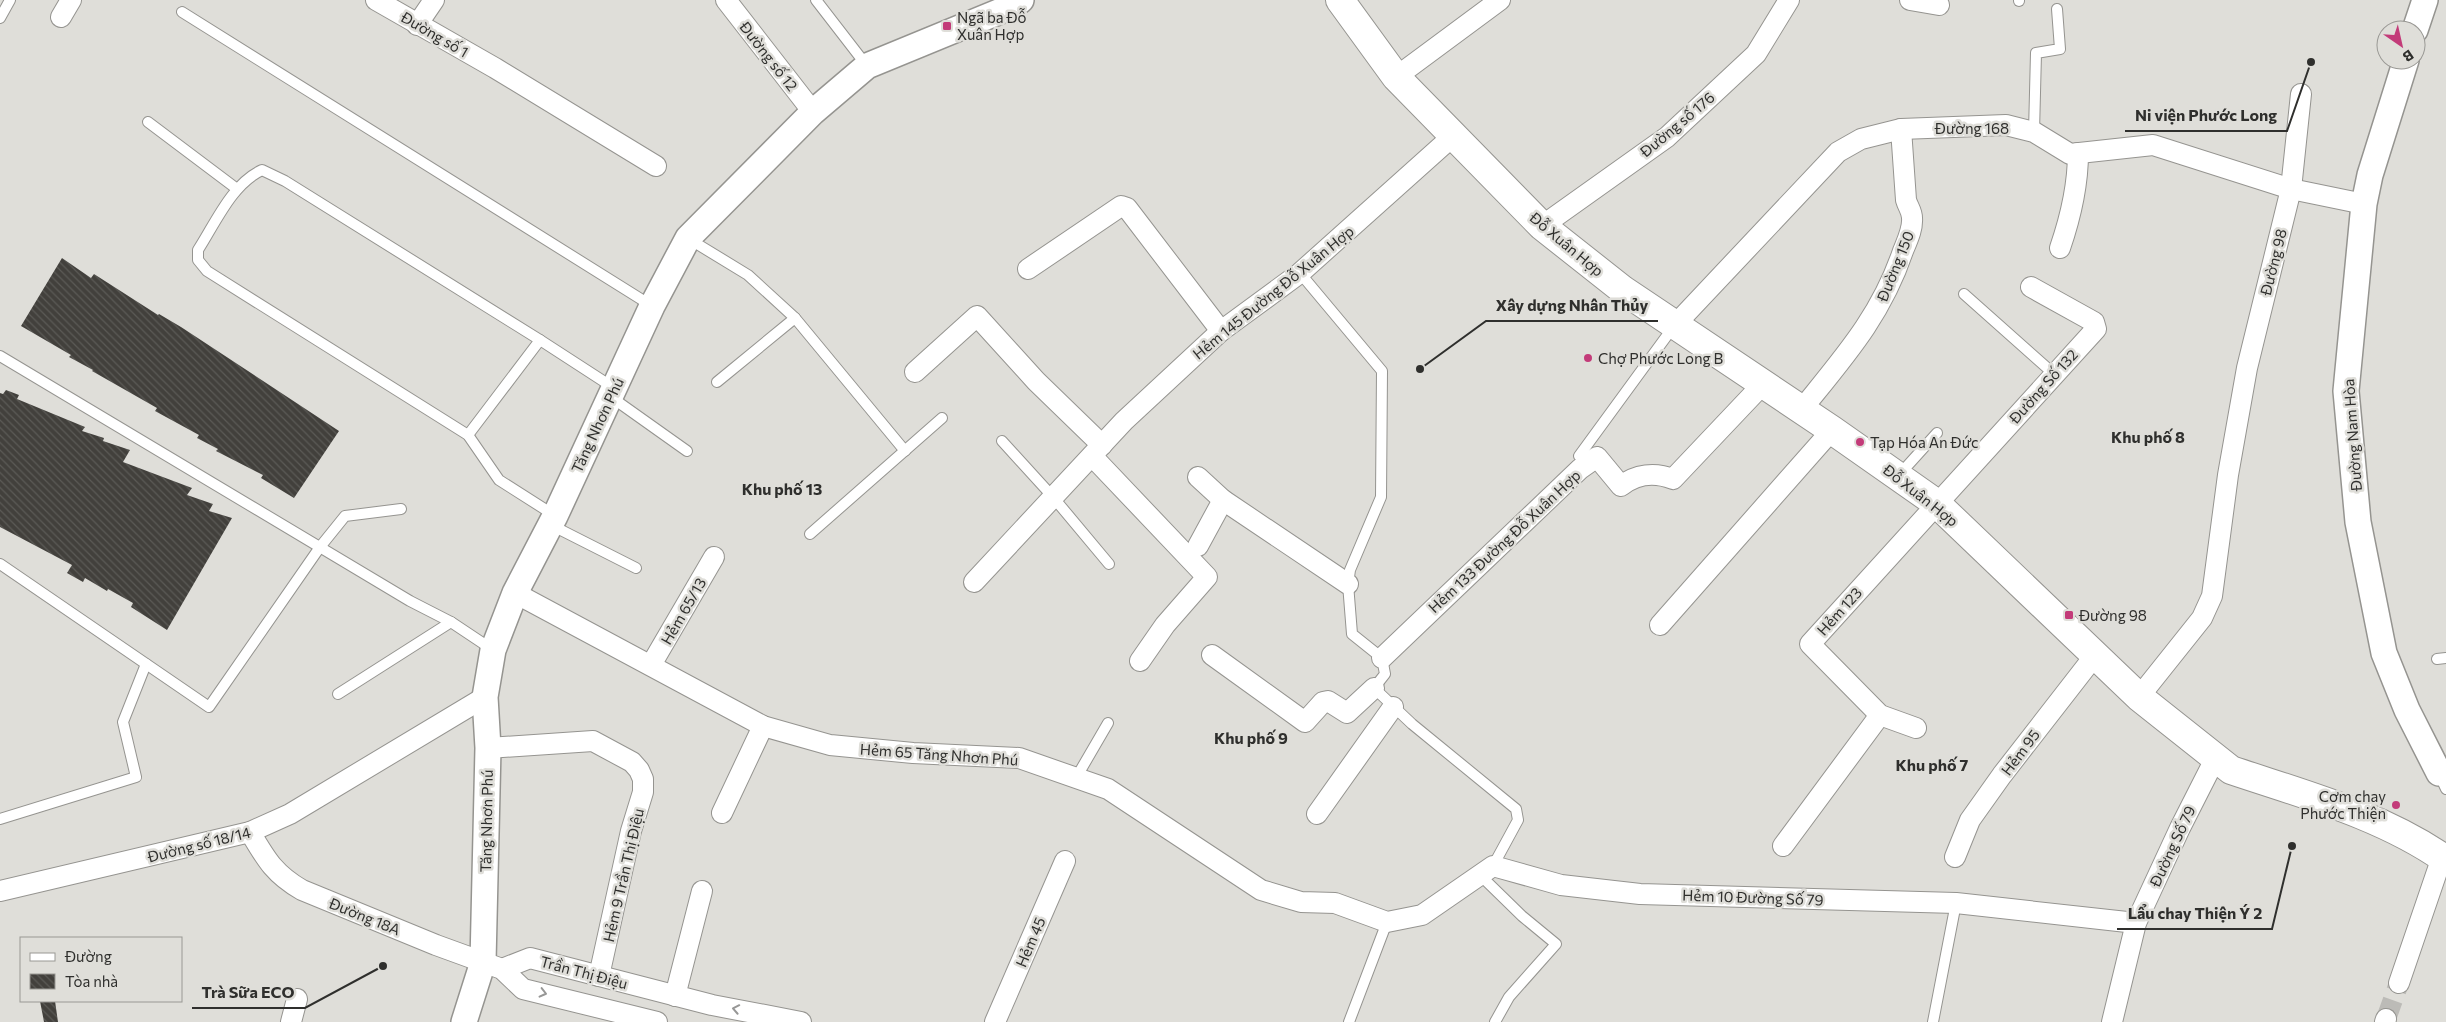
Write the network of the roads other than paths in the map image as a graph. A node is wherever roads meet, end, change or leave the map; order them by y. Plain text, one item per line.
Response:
1 (10, 0) edge
2 (71, 0) edge
3 (376, 0) edge
4 (434, 0) edge
5 (726, 0) edge
6 (816, 0) edge
7 (1021, 0) edge
8 (1340, 0) edge
9 (1500, 0) edge
10 (1789, 0) edge
11 (1910, 0) edge
12 (2425, 0) edge
13 (1939, 5) dead end
14 (2057, 9) dead end
15 (182, 12) dead end
16 (0, 18) edge
17 (61, 18) dead end
18 (2418, 20) edge
19 (417, 25) junction
20 (867, 66) junction
21 (2403, 70) edge
22 (1396, 77) junction
23 (2301, 94) dead end
24 (813, 112) junction
25 (148, 122) dead end
26 (1901, 129) junction
27 (2034, 132) junction
28 (1453, 136) junction
29 (2078, 153) junction
30 (656, 166) dead end
31 (237, 189) junction
32 (2291, 189) junction
33 (2364, 204) junction
34 (1542, 226) junction
35 (688, 238) junction
36 (2060, 248) dead end
37 (1028, 269) dead end
38 (1300, 273) junction
39 (2031, 287) dead end
40 (1964, 294) dead end
41 (652, 306) junction
42 (794, 318) junction
43 (1675, 325) junction
44 (1221, 331) junction
45 (540, 340) junction
46 (0, 356) edge
47 (915, 372) dead end
48 (2054, 374) junction
49 (717, 382) dead end
50 (1763, 384) junction
51 (612, 393) junction
52 (1802, 409) junction
53 (942, 418) dead end
54 (1832, 430) junction
55 (1937, 433) dead end
56 (468, 435) junction
57 (1002, 441) dead end
58 (906, 450) junction
59 (1097, 450) junction
60 (687, 451) dead end
61 (1579, 456) dead end
62 (1898, 475) junction
63 (1198, 477) dead end
64 (1053, 497) junction
65 (1223, 500) junction
66 (1936, 503) junction
67 (401, 509) dead end
68 (553, 520) junction
69 (810, 534) dead end
70 (1198, 546) dead end
71 (320, 548) junction
72 (714, 557) dead end
73 (0, 564) edge
74 (1109, 564) dead end
75 (636, 568) dead end
76 (974, 582) dead end
77 (1348, 584) junction
78 (515, 593) junction
79 (452, 622) junction
80 (1660, 625) dead end
81 (493, 650) junction
82 (2096, 654) junction
83 (1212, 655) dead end
84 (1382, 658) junction
85 (1140, 661) dead end
86 (146, 664) junction
87 (651, 665) junction
88 (1374, 688) junction
89 (338, 694) dead end
90 (485, 697) junction
91 (2139, 697) junction
92 (1393, 707) junction
93 (1880, 715) junction
94 (1108, 723) dead end
95 (763, 726) junction
96 (1916, 728) dead end
97 (488, 748) junction
98 (2215, 760) junction
99 (1076, 778) junction
100 (2444, 778) edge
101 (722, 813) dead end
102 (1317, 814) dead end
103 (0, 819) edge
104 (250, 832) junction
105 (1783, 846) dead end
106 (1955, 858) dead end
107 (2444, 858) edge
108 (1065, 861) dead end
109 (1486, 870) junction
110 (0, 891) edge
111 (702, 891) dead end
112 (1956, 903) junction
113 (1387, 922) junction
114 (2136, 923) junction
115 (493, 965) junction
116 (599, 976) junction
117 (2399, 983) tunnel mouth
118 (675, 996) junction
119 (297, 999) dead end
120 (711, 1014) edge
121 (291, 1022) edge
122 (464, 1022) edge
123 (657, 1022) edge
124 (801, 1022) edge
125 (996, 1022) edge
126 (1349, 1022) edge
127 (1495, 1022) edge
128 (1933, 1022) edge
129 (2112, 1022) edge

1 - 16 lane
2 - 17 street
3 - 19 street, Đường số 1
4 - 19 street
5 - 24 street, Đường số 12
6 - 20 lane
7 - 20 street, Tăng Nhơn Phú
8 - 22 main road, Đỗ Xuân Hợp
9 - 22 street
10 - 34 street, Đường số 176
11 - 13 street
12 - 18 street
14 - 27 lane
15 - 41 lane
19 - 30 street, Đường số 1
20 - 24 street, Tăng Nhơn Phú
21 - 33 street, Đường Nam Hòa
22 - 28 main road, Đỗ Xuân Hợp
23 - 32 street, Đường 98
24 - 35 street, Tăng Nhơn Phú
25 - 31 lane
26 - 27 street, Đường 168
26 - 43 street, Đường 168
26 - 52 street, Đường 150
27 - 29 street, Đường 168
28 - 34 main road, Đỗ Xuân Hợp
28 - 38 street, Hẻm 145 Đường Đỗ Xuân Hợp
29 - 32 street, Đường 168
29 - 36 street
31 - 45 lane
31 - 56 lane
32 - 33 street, Đường 168
32 - 91 street, Đường 98
33 - 100 street, Đường Nam Hòa
34 - 43 main road, Đỗ Xuân Hợp
35 - 41 street, Tăng Nhơn Phú
35 - 42 lane
37 - 44 street
38 - 44 street, Hẻm 145 Đường Đỗ Xuân Hợp
38 - 77 lane
39 - 48 street, Đường Số 132
40 - 48 lane
41 - 51 street, Tăng Nhơn Phú
42 - 49 lane
42 - 58 lane
43 - 50 main road, Đỗ Xuân Hợp
43 - 61 lane
44 - 59 street, Hẻm 145 Đường Đỗ Xuân Hợp
45 - 51 lane
45 - 56 lane
46 - 71 lane
47 - 59 street
48 - 66 street, Đường Số 132
50 - 52 main road, Đỗ Xuân Hợp
50 - 84 street, Hẻm 133 Đường Đỗ Xuân Hợp
51 - 60 lane
51 - 68 street, Tăng Nhơn Phú
52 - 54 main road, Đỗ Xuân Hợp
53 - 58 lane
54 - 62 main road, Đỗ Xuân Hợp
54 - 80 street
55 - 62 lane
56 - 68 lane
57 - 64 lane
58 - 69 lane
59 - 64 street, Hẻm 145 Đường Đỗ Xuân Hợp
59 - 85 street
62 - 66 main road, Đỗ Xuân Hợp
63 - 65 street
64 - 74 lane
64 - 76 street, Hẻm 145 Đường Đỗ Xuân Hợp
65 - 70 street
65 - 77 street
66 - 82 main road, Đỗ Xuân Hợp
66 - 93 street, Hẻm 123
67 - 71 lane
68 - 75 lane
68 - 78 street, Tăng Nhơn Phú
71 - 79 lane
71 - 86 lane
72 - 87 street, Hẻm 65/13
73 - 86 lane
77 - 84 lane
78 - 81 street, Tăng Nhơn Phú
78 - 87 street, Hẻm 65 Tăng Nhơn Phú
79 - 81 lane
79 - 89 lane
81 - 90 street, Tăng Nhơn Phú
82 - 91 main road, Đỗ Xuân Hợp
82 - 106 street, Hẻm 95
83 - 88 street
84 - 88 lane
86 - 103 lane
87 - 95 street, Hẻm 65 Tăng Nhơn Phú
88 - 92 lane
90 - 97 street, Tăng Nhơn Phú
90 - 104 street, Đường số 18/14
91 - 98 main road, Đỗ Xuân Hợp
92 - 102 street
92 - 109 lane
93 - 96 street, Hẻm 123
93 - 105 street
94 - 99 lane
95 - 99 street, Hẻm 65 Tăng Nhơn Phú
95 - 101 street
97 - 115 street, Tăng Nhơn Phú
97 - 116 street, Hẻm 9 Trần Thị Điệu
98 - 107 main road, Đỗ Xuân Hợp
98 - 114 street, Đường Số 79
99 - 113 street, Hẻm 65 Tăng Nhơn Phú
104 - 110 street, Đường số 18/14
104 - 115 street, Đường 18A
107 - 117 street
108 - 125 street, Hẻm 45
109 - 112 street, Hẻm 10 Đường Số 79
109 - 113 street
109 - 127 lane
111 - 118 street
112 - 114 street, Hẻm 10 Đường Số 79
112 - 128 lane
113 - 126 lane
114 - 129 street, Đường Số 79
115 - 116 street, Trần Thị Điệu
115 - 122 street, Tăng Nhơn Phú
115 -> 123 street, Trần Thị Điệu
116 - 118 street, Trần Thị Điệu
118 - 120 street, Trần Thị Điệu
119 - 121 street
124 -> 120 street, Trần Thị Điệu

